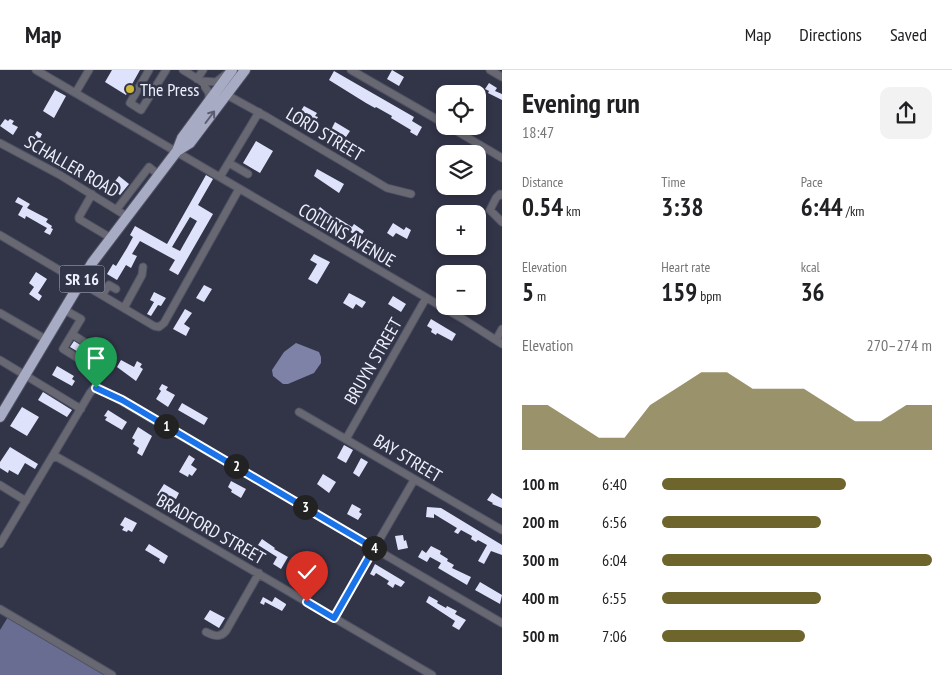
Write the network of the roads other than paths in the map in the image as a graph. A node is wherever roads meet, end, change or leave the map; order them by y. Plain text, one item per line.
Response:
1 (36, 70) edge
2 (89, 70) edge
3 (149, 70) edge
4 (166, 70) edge
5 (183, 70) edge
6 (203, 70) edge
7 (232, 70) edge
8 (245, 70) edge
9 (352, 70) edge
10 (490, 70) edge
11 (502, 77) edge
12 (199, 80) junction
13 (76, 92) junction
14 (227, 95) junction
15 (210, 102) junction
16 (259, 112) junction
17 (436, 119) edge
18 (463, 135) edge
19 (0, 143) edge
20 (177, 151) junction
21 (502, 158) edge
22 (229, 163) junction
23 (248, 174) dead end
24 (159, 175) junction
25 (220, 177) junction
26 (239, 189) junction
27 (92, 194) junction
28 (411, 194) dead end
29 (502, 195) edge
30 (127, 196) junction
31 (138, 204) junction
32 (117, 209) junction
33 (128, 217) junction
34 (502, 222) edge
35 (0, 235) edge
36 (111, 238) junction
37 (143, 267) dead end
38 (80, 282) junction
39 (116, 289) dead end
40 (102, 295) junction
41 (426, 298) junction
42 (124, 308) junction
43 (63, 309) junction
44 (0, 313) edge
45 (502, 329) edge
46 (72, 334) junction
47 (45, 339) junction
48 (499, 342) edge
49 (92, 347) dead end
50 (0, 360) edge
51 (84, 362) dead end
52 (24, 375) junction
53 (3, 404) edge
54 (80, 409) junction
55 (299, 412) dead end
56 (0, 417) edge
57 (346, 439) junction
58 (52, 458) junction
59 (414, 480) junction
60 (0, 484) edge
61 (26, 501) junction
62 (502, 530) edge
63 (0, 544) edge
64 (374, 548) junction
65 (259, 574) junction
66 (0, 609) edge
67 (334, 618) junction
68 (502, 623) edge
69 (206, 632) dead end
70 (112, 675) edge
71 (432, 675) edge

1 - 13 street, COLLINS AVENUE
2 - 13 street
3 - 4 street
5 - 12 street
6 - 12 street
7 - 12 street
7 - 15 highway, SR 16
8 - 14 highway, SR 16
9 - 17 street
10 - 11 street
12 - 15 street
13 - 20 street, COLLINS AVENUE
14 - 16 street, LORD STREET
20 -> 14 highway, SR 16
15 - 20 highway, SR 16
16 - 22 street
16 - 28 street, LORD STREET
18 - 21 street
19 - 27 street, SCHALLER ROAD
20 - 24 highway, SR 16
20 - 25 street, COLLINS AVENUE
22 - 23 street
22 - 25 street
24 - 30 street
24 - 31 highway, SR 16
25 - 26 street, COLLINS AVENUE
26 - 41 street, COLLINS AVENUE
26 - 42 street
27 - 32 street, SCHALLER ROAD
27 - 36 street
29 - 34 street
30 - 31 street
30 - 32 street
31 - 33 highway, SR 16
32 - 33 street, SCHALLER ROAD
33 - 36 highway, SR 16
35 - 38 street
36 - 38 highway, SR 16
37 - 42 street
38 - 40 street
38 - 43 highway, SR 16
39 - 40 street
40 - 42 street
41 - 48 street, COLLINS AVENUE
41 - 57 street, BRUYN STREET
43 - 46 street
43 - 47 highway, SR 16
44 - 47 street
45 - 48 street
46 - 49 street
46 - 51 street
47 - 52 highway, SR 16
50 - 52 street
52 - 53 highway, SR 16
52 - 54 street
53 - 56 highway, SR 16
54 - 58 street
54 - 64 street
55 - 57 street, BAY STREET
57 - 59 street, BAY STREET
58 - 61 street
58 - 65 street, BRADFORD STREET
59 - 62 street, BAY STREET
59 - 64 street
60 - 61 street
61 - 63 street
64 - 67 street
64 - 68 street
65 - 67 street, BRADFORD STREET
65 - 69 street
66 - 70 street
67 - 71 street, BRADFORD STREET

